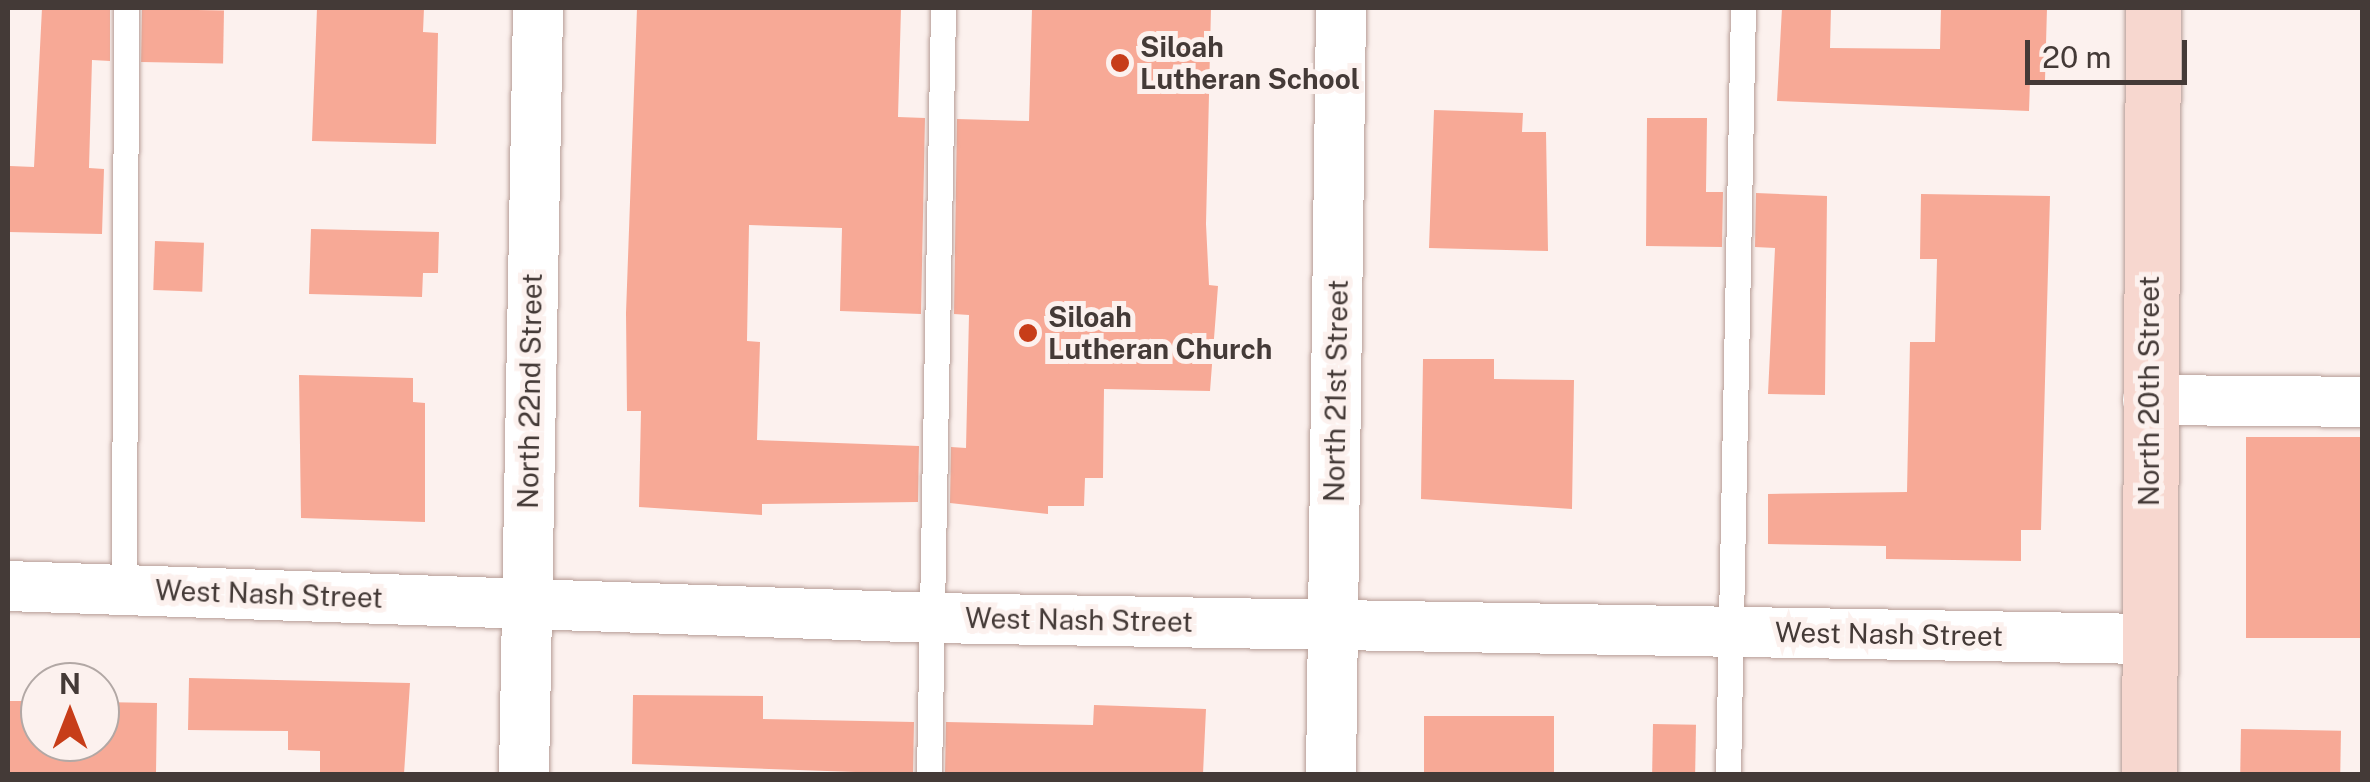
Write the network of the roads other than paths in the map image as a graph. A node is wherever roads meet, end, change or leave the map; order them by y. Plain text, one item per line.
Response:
1 (126, 8) edge
2 (538, 8) edge
3 (943, 8) edge
4 (1341, 8) edge
5 (1743, 8) edge
6 (2153, 8) edge
7 (2148, 400) junction
8 (2362, 402) edge
9 (8, 586) edge
10 (124, 589) junction
11 (526, 602) junction
12 (932, 618) junction
13 (1334, 625) junction
14 (1731, 632) junction
15 (2150, 639) junction
16 (524, 774) edge
17 (928, 774) edge
18 (1331, 774) edge
19 (1728, 774) edge
20 (2149, 774) edge

1 - 10 lane
2 - 11 street, North 22nd Street
3 - 12 lane
4 - 13 street, North 21st Street
5 - 14 lane
6 - 7 main road, North 20th Street
7 - 8 street
7 - 15 main road, North 20th Street
9 - 10 street, West Nash Street
10 - 11 street, West Nash Street
11 - 12 street, West Nash Street
11 - 16 street, North 22nd Street
12 - 13 street, West Nash Street
12 - 17 lane
13 - 14 street, West Nash Street
13 - 18 street, North 21st Street
14 - 15 street, West Nash Street
14 - 19 lane
15 - 20 main road, North 20th Street

